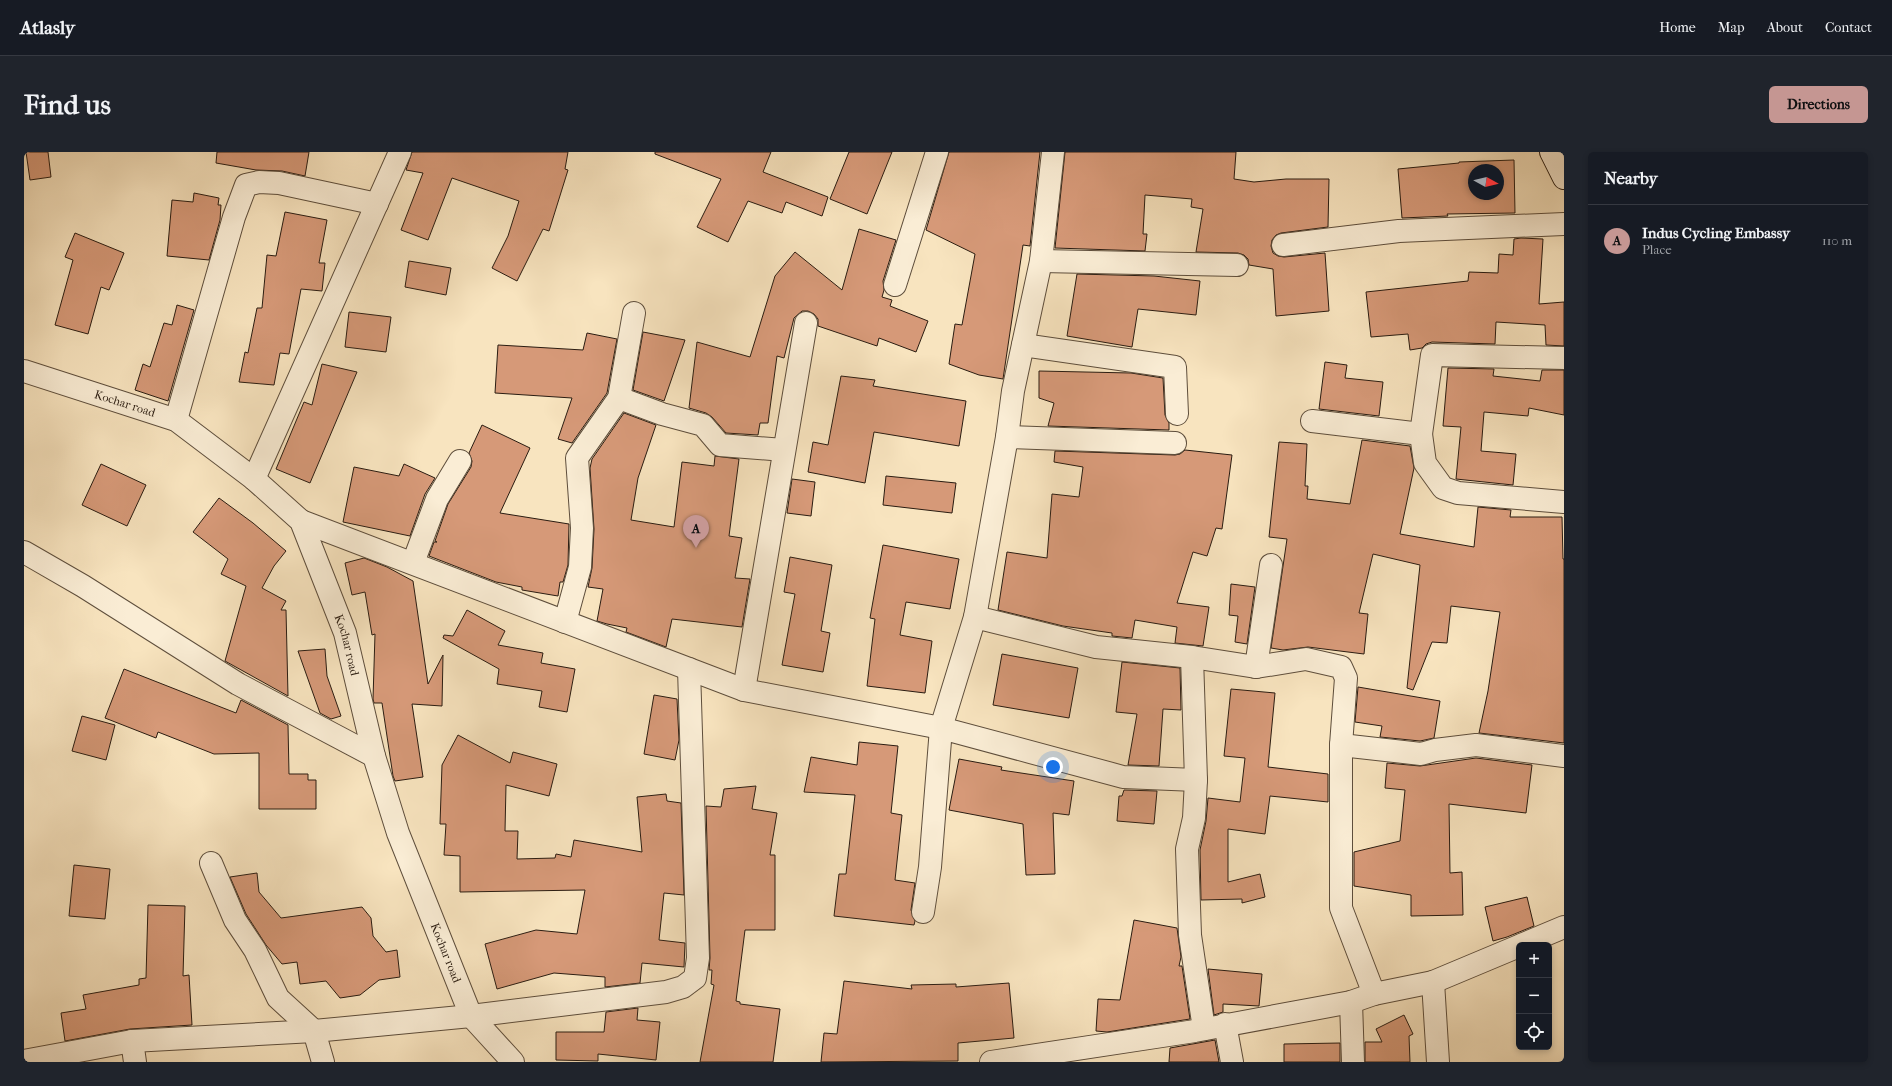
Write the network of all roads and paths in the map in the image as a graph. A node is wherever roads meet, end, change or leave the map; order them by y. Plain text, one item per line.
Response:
1 (400, 152) edge
2 (937, 152) edge
3 (1053, 152) edge
4 (1551, 152) edge
5 (1564, 178) edge
6 (377, 204) junction
7 (1564, 224) edge
8 (1283, 245) dead end
9 (1041, 261) junction
10 (1238, 265) dead end
11 (895, 285) dead end
12 (634, 313) dead end
13 (806, 323) dead end
14 (1023, 345) junction
15 (1564, 358) edge
16 (24, 371) edge
17 (619, 398) junction
18 (1177, 414) dead end
19 (176, 420) junction
20 (1312, 421) dead end
21 (1421, 434) junction
22 (1008, 437) junction
23 (1175, 444) dead end
24 (784, 450) junction
25 (460, 461) dead end
26 (254, 479) junction
27 (1564, 502) edge
28 (301, 521) junction
29 (24, 552) edge
30 (413, 564) junction
31 (1270, 565) dead end
32 (975, 617) junction
33 (565, 622) junction
34 (1192, 657) junction
35 (1256, 667) junction
36 (689, 669) junction
37 (744, 690) junction
38 (941, 728) junction
39 (1342, 745) junction
40 (374, 756) junction
41 (1564, 756) edge
42 (1196, 780) junction
43 (211, 863) dead end
44 (923, 912) dead end
45 (1564, 927) edge
46 (1527, 942) edge
47 (1516, 947) edge
48 (1433, 982) junction
49 (1374, 994) junction
50 (1351, 1002) junction
51 (471, 1016) junction
52 (1225, 1024) junction
53 (1204, 1029) junction
54 (314, 1031) junction
55 (134, 1052) edge
56 (24, 1061) edge
57 (323, 1062) edge
58 (513, 1062) edge
59 (991, 1062) edge
60 (1232, 1062) edge
61 (1353, 1062) edge
62 (1438, 1062) edge

1 - 6 street
2 - 11 street
3 - 9 street
4 - 5 street
6 - 19 street
6 - 26 street
7 - 8 street
9 - 10 street
9 - 14 street
12 - 17 street
13 - 24 street
14 - 18 street
14 - 22 street
15 - 21 street
16 - 19 street, Kochar road
17 - 24 street
17 - 33 street
19 - 26 street, Kochar road
20 - 21 street
21 - 27 street
22 - 23 street
22 - 32 street
24 - 37 street
25 - 30 street
26 - 28 street, Kochar road
28 - 30 street
28 - 40 street, Kochar road
29 - 40 street
30 - 33 street
31 - 35 street
32 - 34 street
32 - 38 street
33 - 36 street
34 - 35 street
34 - 42 street
35 - 39 street
36 - 37 street
36 - 51 street
37 - 38 street
38 - 42 street
38 - 44 street
39 - 41 street
39 - 49 street
40 - 51 street, Kochar road
42 - 53 street
43 - 54 street
45 - 46 street
47 - 48 street
48 - 49 street
48 - 62 street
49 - 50 street
50 - 52 street
50 - 61 street
51 - 54 street
51 - 58 street, Kochar road
52 - 53 street
52 - 60 street
53 - 59 street
54 - 55 street
54 - 57 street
55 - 56 street

